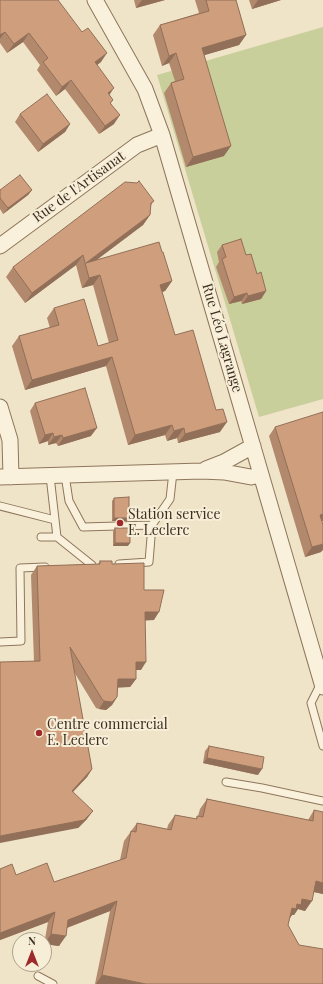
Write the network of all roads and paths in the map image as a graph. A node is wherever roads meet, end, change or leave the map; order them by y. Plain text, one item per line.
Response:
1 (96, 0) edge
2 (162, 135) junction
3 (0, 246) edge
4 (0, 407) edge
5 (253, 446) junction
6 (202, 471) junction
7 (172, 472) junction
8 (58, 475) junction
9 (261, 475) junction
10 (6, 477) edge
11 (0, 506) edge
12 (55, 520) junction
13 (152, 524) junction
14 (41, 537) dead end
15 (57, 537) junction
16 (113, 564) edge
17 (78, 565) edge
18 (56, 566) edge
19 (0, 642) edge
20 (322, 685) edge
21 (323, 746) edge
22 (226, 782) dead end
23 (323, 801) edge
24 (38, 976) dead end
25 (53, 984) edge

1 - 2 street, Rue Léo Lagrange
2 - 3 street, Rue de l'Artisanat
2 - 5 street, Rue Léo Lagrange
4 - 10 street
5 - 6 street
5 - 9 street, Rue Léo Lagrange
6 - 7 street
6 - 9 street
7 - 8 street
7 - 13 lane
8 - 10 street
8 - 12 lane
8 - 13 lane
9 - 20 street, Rue Léo Lagrange
11 - 12 lane
12 - 15 lane
13 - 16 lane
14 - 15 lane
15 - 17 lane
18 - 19 lane
20 - 21 lane
22 - 23 lane
24 - 25 lane

